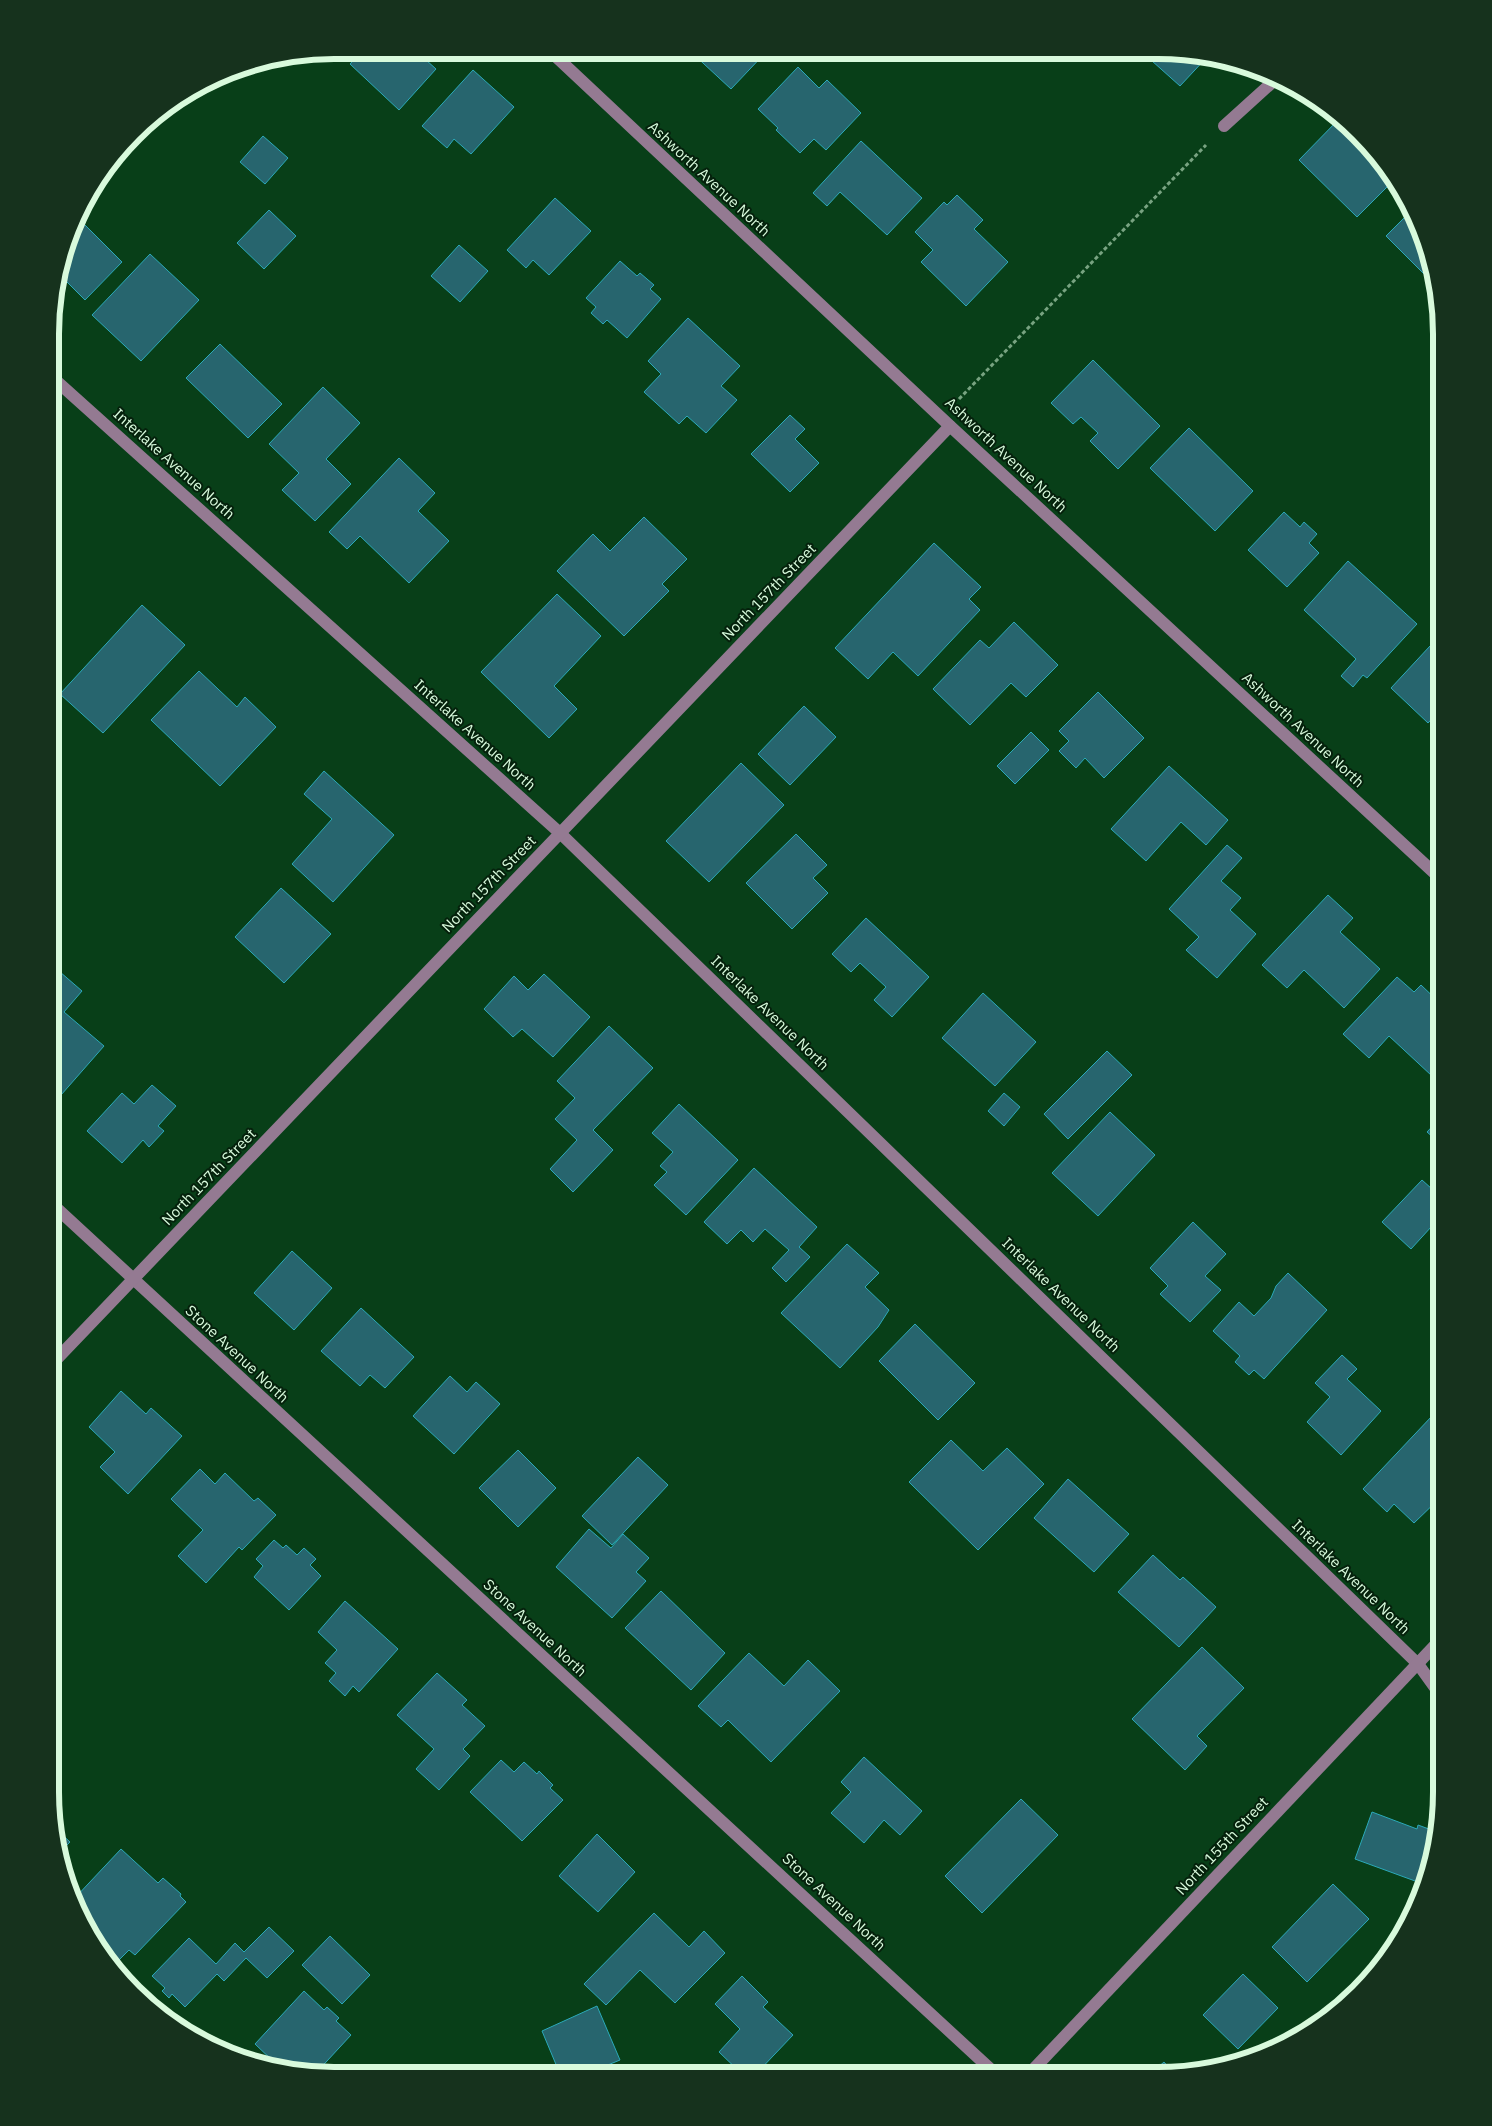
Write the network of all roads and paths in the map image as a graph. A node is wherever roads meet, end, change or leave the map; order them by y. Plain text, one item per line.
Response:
1 (559, 59) edge
2 (1271, 83) edge
3 (1224, 126) joint
4 (59, 383) edge
5 (946, 422) junction
6 (560, 833) junction
7 (1433, 872) edge
8 (59, 1211) edge
9 (133, 1279) junction
10 (59, 1357) edge
11 (1433, 1648) edge
12 (1418, 1664) junction
13 (1433, 1685) edge
14 (988, 2067) edge
15 (1036, 2067) edge

1 - 5 street, Ashworth Avenue North
2 - 3 street
3 - 5 path
4 - 6 street, Interlake Avenue North
5 - 6 street, North 157th Street
5 - 7 street, Ashworth Avenue North
6 - 9 street, North 157th Street
6 - 12 street, Interlake Avenue North
8 - 9 street, Stone Avenue North
9 - 10 street, North 157th Street
9 - 14 street, Stone Avenue North
11 - 12 street, North 155th Street
12 - 13 street, Interlake Avenue North
12 - 15 street, North 155th Street

